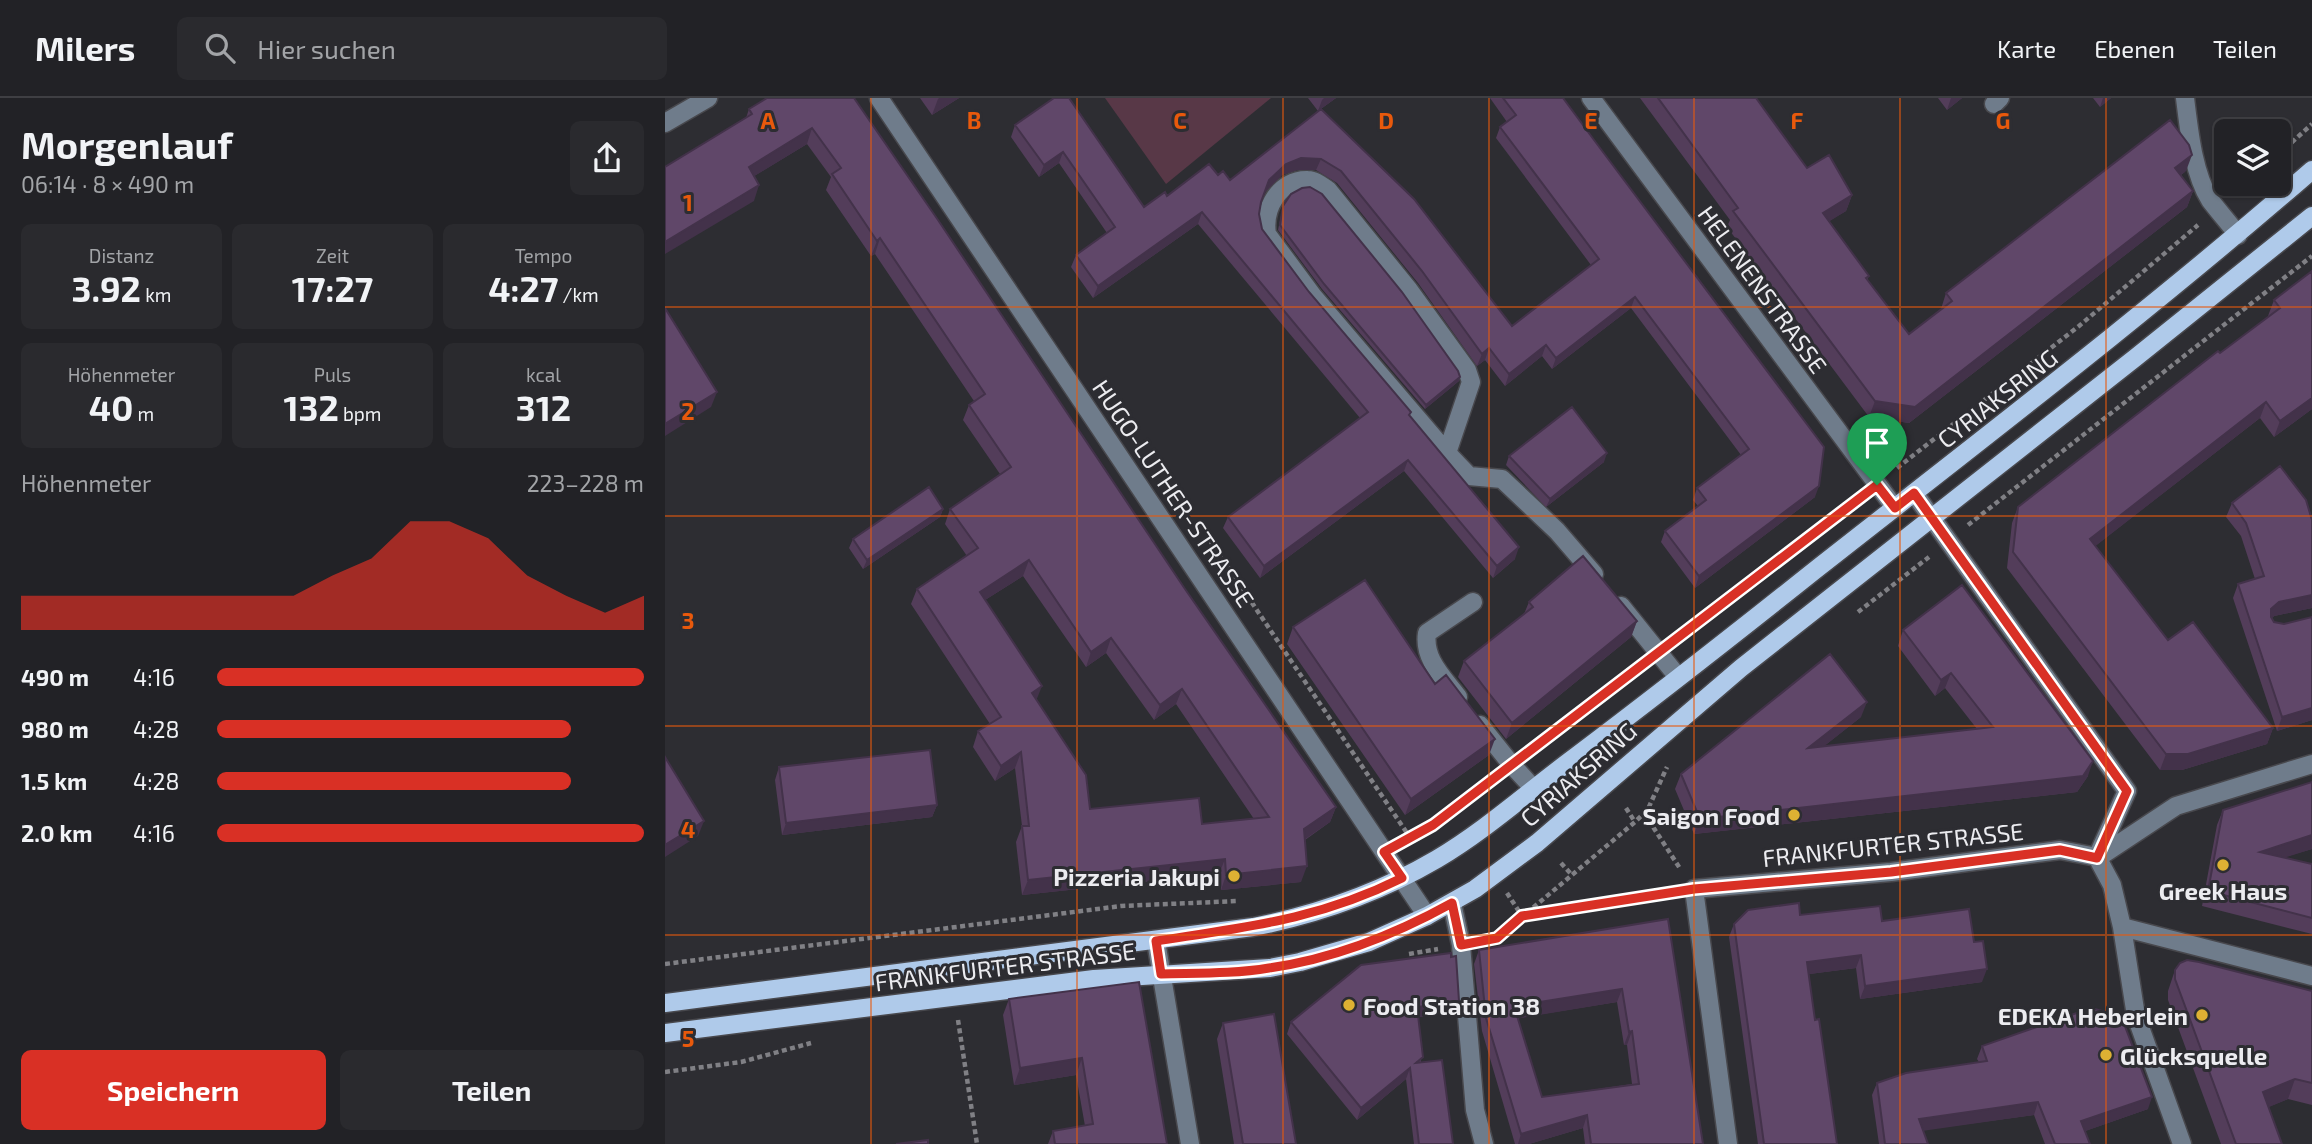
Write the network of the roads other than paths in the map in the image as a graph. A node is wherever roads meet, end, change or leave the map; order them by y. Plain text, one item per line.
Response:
1 (879, 98) edge
2 (1591, 98) edge
3 (2185, 98) edge
4 (696, 101) edge
5 (665, 123) edge
6 (2312, 170) edge
7 (2312, 215) edge
8 (2238, 234) junction
9 (1447, 453) junction
10 (1914, 493) junction
11 (1895, 508) junction
12 (1931, 517) junction
13 (1473, 602) dead end
14 (1678, 677) junction
15 (2312, 764) edge
16 (1534, 789) junction
17 (2097, 858) junction
18 (1402, 878) junction
19 (1452, 903) junction
20 (1427, 916) junction
21 (2122, 927) junction
22 (1156, 941) junction
23 (1161, 974) junction
24 (2312, 976) edge
25 (665, 1003) edge
26 (665, 1033) edge
27 (1190, 1144) edge
28 (1484, 1144) edge
29 (1728, 1144) edge
30 (2182, 1144) edge

1 - 18 street, HUGO-LUTHER-STRASSE
2 - 11 street, HELENENSTRASSE
3 - 8 street
4 - 5 street
6 - 8 main road, CYRIAKSRING
7 - 12 main road, CYRIAKSRING
8 - 10 main road, CYRIAKSRING
9 - 9 street
9 - 14 street
10 - 11 main road, CYRIAKSRING
10 - 12 street
11 - 14 main road, CYRIAKSRING
12 - 17 street
12 - 19 main road, CYRIAKSRING
13 - 16 street
14 - 16 main road, CYRIAKSRING
15 - 17 street
16 - 18 main road, CYRIAKSRING
17 - 21 street
17 - 29 street, FRANKFURTER STRASSE
18 - 20 street, HUGO-LUTHER-STRASSE
18 - 22 main road, FRANKFURTER STRASSE
19 - 20 main road, CYRIAKSRING
19 - 28 street
20 - 23 main road, FRANKFURTER STRASSE
21 - 24 street
21 - 30 street
22 - 23 street
22 - 25 main road, FRANKFURTER STRASSE
23 - 26 main road, FRANKFURTER STRASSE
23 - 27 street

